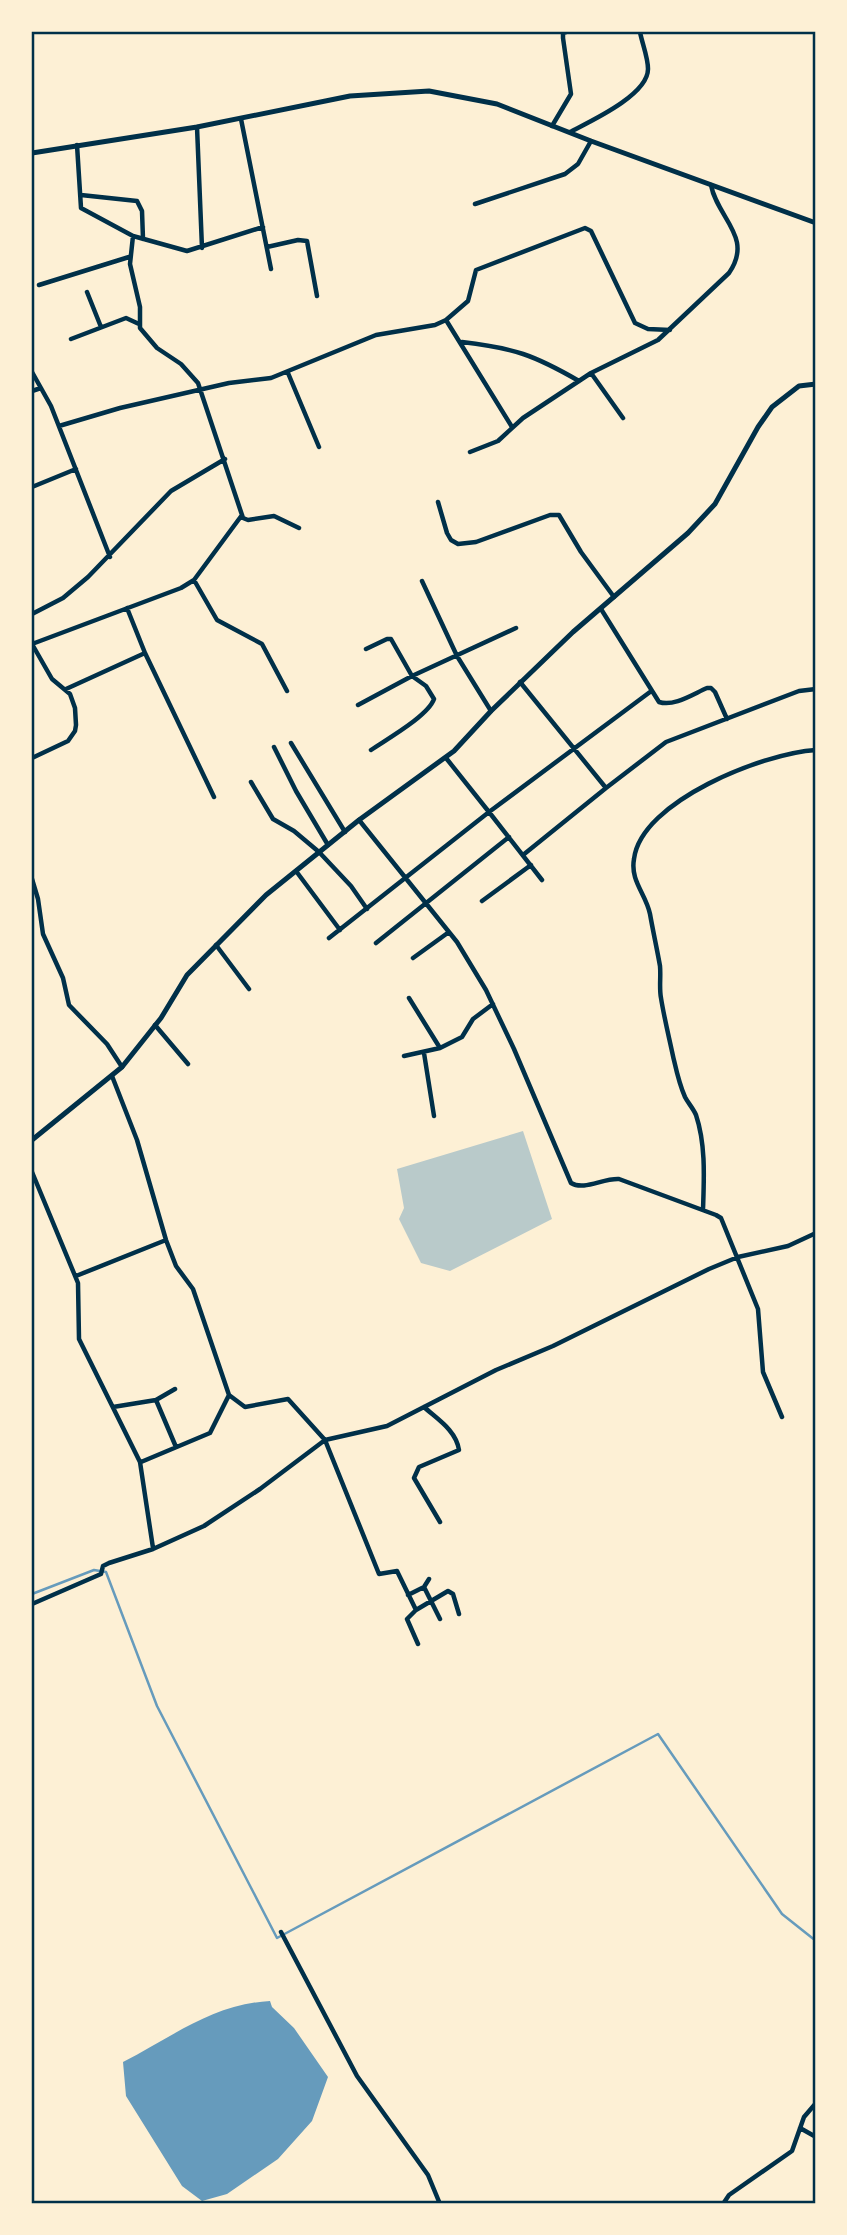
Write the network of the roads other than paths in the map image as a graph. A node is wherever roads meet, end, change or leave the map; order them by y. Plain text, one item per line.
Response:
1 (566, 32) edge
2 (640, 32) edge
3 (240, 119) junction
4 (552, 126) junction
5 (197, 127) junction
6 (570, 133) junction
7 (591, 141) junction
8 (76, 145) junction
9 (32, 153) edge
10 (711, 186) junction
11 (81, 195) junction
12 (475, 204) dead end
13 (816, 223) edge
14 (263, 227) junction
15 (133, 236) junction
16 (143, 239) junction
17 (267, 247) junction
18 (202, 248) junction
19 (129, 257) junction
20 (271, 270) dead end
21 (39, 285) dead end
22 (87, 292) dead end
23 (317, 296) dead end
24 (446, 320) junction
25 (139, 324) junction
26 (101, 327) junction
27 (670, 330) junction
28 (71, 339) dead end
29 (462, 342) junction
30 (32, 372) edge
31 (288, 373) junction
32 (591, 373) junction
33 (579, 381) junction
34 (816, 384) edge
35 (41, 388) junction
36 (201, 390) junction
37 (32, 391) edge
38 (623, 418) dead end
39 (59, 426) junction
40 (512, 427) junction
41 (318, 447) dead end
42 (470, 452) dead end
43 (225, 459) junction
44 (76, 469) junction
45 (32, 487) edge
46 (438, 502) dead end
47 (242, 515) junction
48 (299, 528) dead end
49 (110, 557) junction
50 (194, 580) junction
51 (422, 581) dead end
52 (614, 597) junction
53 (127, 608) junction
54 (601, 609) junction
55 (32, 614) edge
56 (516, 628) dead end
57 (32, 643) edge
58 (366, 649) dead end
59 (145, 653) junction
60 (457, 656) junction
61 (412, 676) junction
62 (520, 682) junction
63 (66, 689) junction
64 (816, 689) edge
65 (287, 691) dead end
66 (650, 692) junction
67 (358, 705) dead end
68 (491, 710) junction
69 (727, 719) junction
70 (292, 743) dead end
71 (274, 747) dead end
72 (574, 747) junction
73 (371, 750) dead end
74 (816, 750) edge
75 (32, 758) edge
76 (446, 758) junction
77 (250, 782) dead end
78 (606, 788) junction
79 (214, 797) dead end
80 (489, 812) junction
81 (359, 820) junction
82 (345, 832) junction
83 (509, 837) junction
84 (328, 845) junction
85 (319, 852) junction
86 (523, 855) junction
87 (531, 865) junction
88 (296, 871) junction
89 (407, 878) junction
90 (32, 879) edge
91 (542, 880) dead end
92 (482, 901) dead end
93 (426, 902) junction
94 (367, 909) junction
95 (340, 930) junction
96 (449, 932) junction
97 (329, 938) dead end
98 (376, 943) dead end
99 (216, 945) junction
100 (413, 958) dead end
101 (249, 989) dead end
102 (409, 998) dead end
103 (493, 1004) junction
104 (155, 1026) junction
105 (440, 1048) junction
106 (424, 1053) junction
107 (404, 1056) dead end
108 (188, 1064) dead end
109 (122, 1067) junction
110 (112, 1076) junction
111 (434, 1116) dead end
112 (32, 1140) edge
113 (32, 1172) edge
114 (703, 1210) junction
115 (816, 1233) edge
116 (166, 1240) junction
117 (738, 1257) junction
118 (76, 1276) junction
119 (175, 1390) dead end
120 (229, 1395) junction
121 (156, 1400) junction
122 (113, 1407) junction
123 (423, 1407) junction
124 (782, 1417) dead end
125 (325, 1440) junction
126 (176, 1447) junction
127 (140, 1462) junction
128 (440, 1522) dead end
129 (153, 1549) junction
130 (429, 1579) dead end
131 (424, 1587) junction
132 (408, 1595) junction
133 (432, 1599) junction
134 (32, 1604) edge
135 (416, 1610) junction
136 (459, 1614) dead end
137 (440, 1619) dead end
138 (418, 1644) dead end
139 (281, 1932) dead end
140 (816, 2103) edge
141 (800, 2128) junction
142 (816, 2137) edge
143 (440, 2203) edge
144 (723, 2203) edge

1 - 4 street
2 - 6 street
3 - 4 street
3 - 5 street
3 - 14 street
4 - 6 street
5 - 8 street
5 - 18 street
6 - 7 street
7 - 10 street
7 - 12 street
8 - 9 street
8 - 11 street
10 - 13 street
10 - 27 street
11 - 15 street
11 - 16 street
14 - 17 street
14 - 18 street
15 - 16 street
15 - 19 street
16 - 18 street
17 - 20 street
17 - 23 street
19 - 21 street
19 - 25 street
22 - 26 street
24 - 27 street
24 - 29 street
24 - 31 street
25 - 26 street
25 - 36 street
26 - 28 street
27 - 32 street
29 - 33 street
29 - 40 street
30 - 35 street
31 - 36 street
31 - 41 street
32 - 33 street
32 - 38 street
33 - 40 street
34 - 52 street
35 - 37 street
35 - 39 street
36 - 39 street
36 - 43 street
39 - 44 street
40 - 42 street
43 - 47 street
43 - 49 street
44 - 45 street
44 - 49 street
46 - 52 street
47 - 48 street
47 - 50 street
49 - 55 street
50 - 53 street
50 - 65 street
51 - 60 street
52 - 54 street
53 - 57 street
53 - 59 street
54 - 62 street
54 - 66 street
56 - 60 street
57 - 63 street
58 - 61 street
59 - 63 street
59 - 79 street
60 - 61 street
60 - 68 street
61 - 67 street
61 - 73 street
62 - 68 street
62 - 72 street
63 - 75 street
64 - 69 street
66 - 69 street
66 - 72 street
68 - 76 street
69 - 78 street
70 - 82 street
71 - 84 street
72 - 78 street
72 - 80 street
74 - 114 street
76 - 80 street
76 - 81 street
77 - 85 street
78 - 86 street
80 - 83 street
80 - 89 street
81 - 82 street
81 - 89 street
82 - 84 street
83 - 86 street
83 - 93 street
84 - 85 street
85 - 88 street
85 - 94 street
86 - 87 street
87 - 91 street
87 - 92 street
88 - 95 street
88 - 99 street
89 - 93 street
89 - 94 street
90 - 109 street
93 - 96 street
93 - 98 street
94 - 95 street
95 - 97 street
96 - 100 street
96 - 103 street
99 - 101 street
99 - 104 street
102 - 105 street
103 - 105 street
103 - 114 street
104 - 108 street
104 - 109 street
105 - 106 street
106 - 107 street
106 - 111 street
109 - 110 street
110 - 112 street
110 - 116 street
113 - 118 street
114 - 117 street
115 - 117 street
116 - 118 street
116 - 120 street
117 - 123 street
117 - 124 street
118 - 122 street
119 - 121 street
120 - 125 street
120 - 126 street
121 - 122 street
121 - 126 street
122 - 127 street
123 - 125 street
123 - 128 street
125 - 129 street
125 - 132 street
126 - 127 street
127 - 129 street
129 - 134 street
130 - 131 street
131 - 132 street
131 - 133 street
132 - 135 street
133 - 135 street
133 - 136 street
133 - 137 street
135 - 138 street
139 - 143 street
140 - 141 street
141 - 142 street
141 - 144 street

